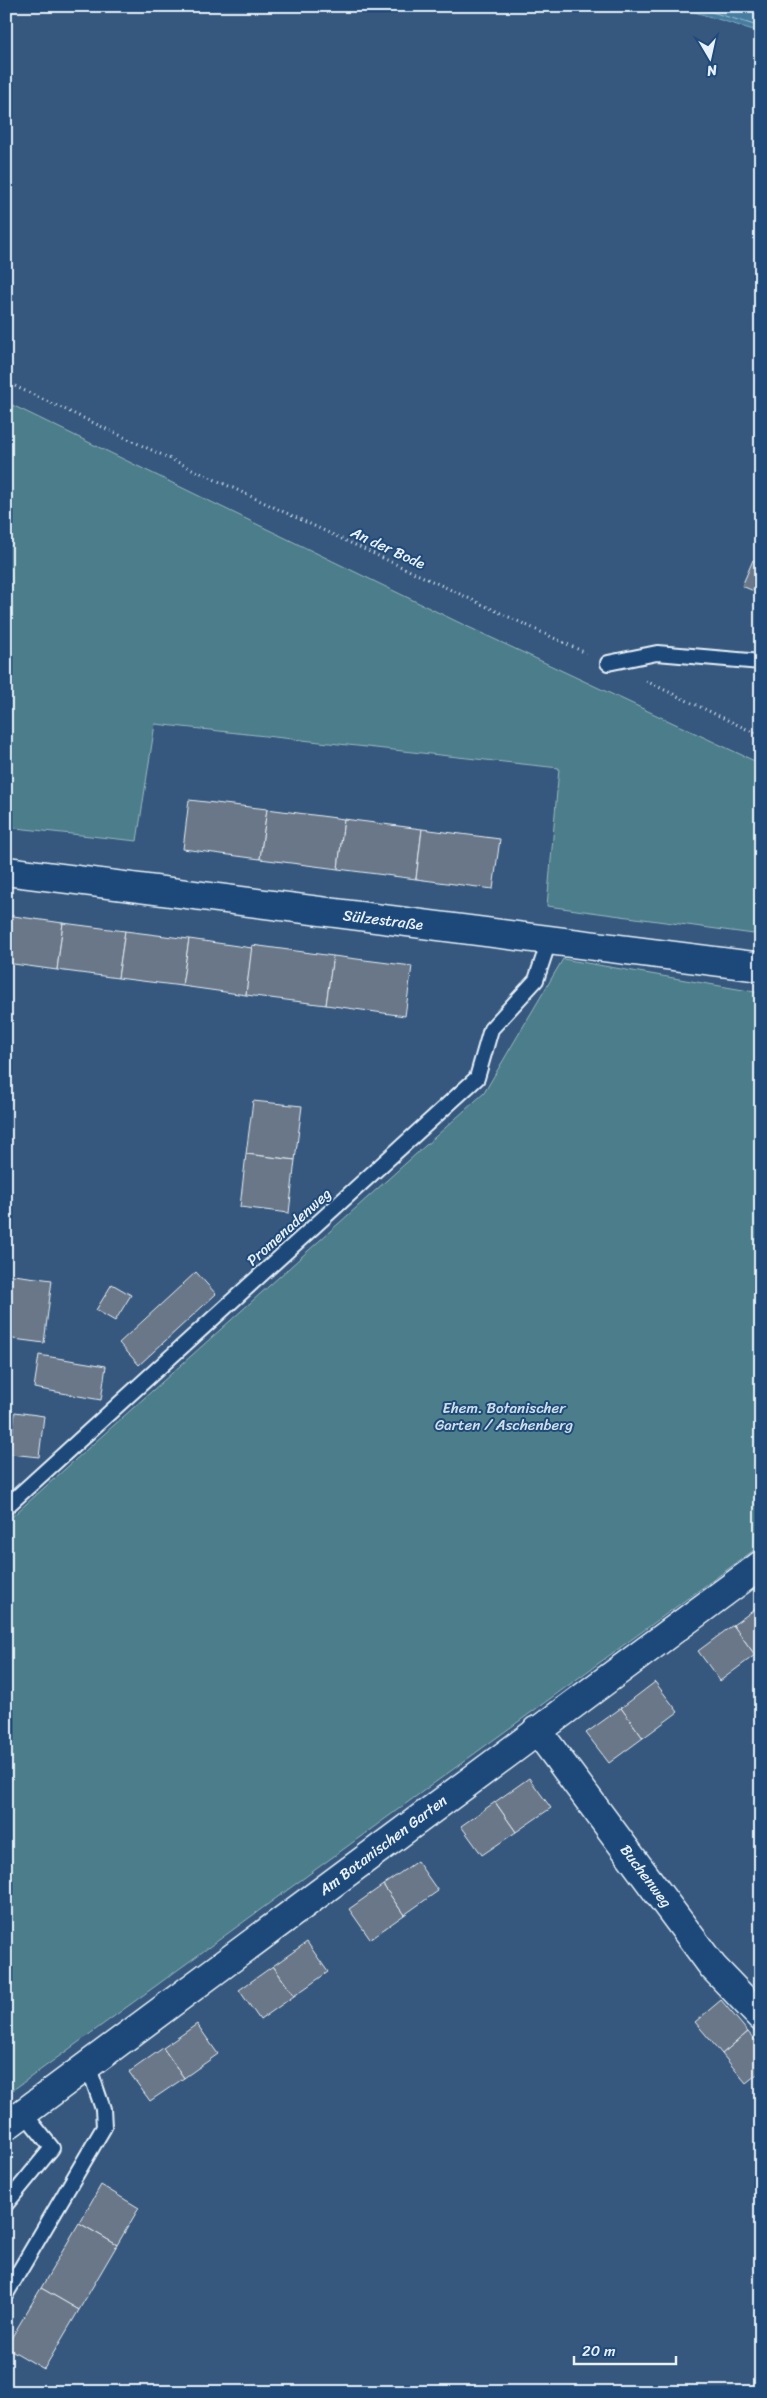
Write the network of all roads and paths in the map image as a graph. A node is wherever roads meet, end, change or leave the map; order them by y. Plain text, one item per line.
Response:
1 (6, 382) edge
2 (761, 662) edge
3 (608, 663) junction
4 (761, 736) edge
5 (6, 872) edge
6 (550, 941) junction
7 (761, 967) edge
8 (6, 1507) edge
9 (761, 1565) edge
10 (536, 1730) junction
11 (761, 2017) edge
12 (88, 2065) junction
13 (15, 2120) edge
14 (6, 2204) edge
15 (6, 2294) edge

1 - 3 path, An der Bode
2 - 3 lane
3 - 4 path, An der Bode
5 - 6 street, Sülzestraße
6 - 7 street, Sülzestraße
6 - 8 lane, Promenadenweg
9 - 10 street, Am Botanischen Garten
10 - 11 street, Buchenweg
10 - 12 street, Am Botanischen Garten
12 - 13 street, Am Botanischen Garten
12 - 15 lane
13 - 14 lane

